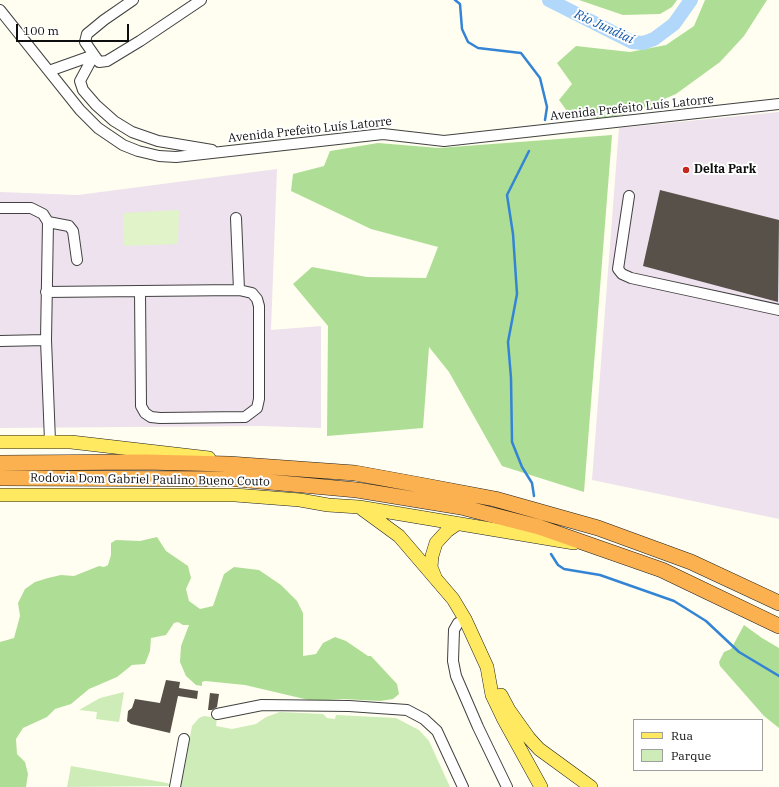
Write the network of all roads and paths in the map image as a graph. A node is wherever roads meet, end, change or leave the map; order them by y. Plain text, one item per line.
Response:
1 (133, 0) edge
2 (201, 0) edge
3 (0, 10) edge
4 (94, 55) junction
5 (49, 71) junction
6 (779, 104) edge
7 (220, 152) junction
8 (630, 196) dead end
9 (0, 208) edge
10 (236, 218) dead end
11 (48, 222) junction
12 (77, 260) dead end
13 (239, 290) junction
14 (140, 291) junction
15 (46, 292) junction
16 (779, 310) edge
17 (0, 340) edge
18 (46, 340) junction
19 (50, 441) junction
20 (0, 442) edge
21 (0, 463) edge
22 (281, 467) junction
23 (0, 478) edge
24 (0, 495) edge
25 (495, 499) junction
26 (359, 507) junction
27 (457, 524) junction
28 (590, 545) junction
29 (435, 577) junction
30 (779, 592) edge
31 (779, 603) edge
32 (465, 619) junction
33 (779, 626) edge
34 (487, 667) junction
35 (217, 714) dead end
36 (184, 739) dead end
37 (175, 787) edge
38 (463, 787) edge
39 (507, 787) edge
40 (541, 787) edge
41 (591, 787) edge

1 - 4 street
2 - 4 street
3 - 5 street, Avenida Prefeito Luís Latorre
4 - 5 street
4 - 7 street
5 - 7 street, Avenida Prefeito Luís Latorre
6 - 7 street, Avenida Prefeito Luís Latorre
8 - 16 street
9 - 11 street
10 - 13 street
11 - 12 street
11 - 15 street
13 - 14 street
13 - 14 street
14 - 15 street
15 - 18 street
17 - 18 street
18 - 19 street
19 - 20 main road
19 - 22 main road
21 - 22 highway, Rodovia Dom Gabriel Paulino Bueno Couto
22 - 25 highway, Rodovia Dom Gabriel Paulino Bueno Couto
23 - 28 highway, Rodovia Dom Gabriel Paulino Bueno Couto
24 - 26 main road
25 - 30 highway
25 - 31 highway, Rodovia Dom Gabriel Paulino Bueno Couto
26 - 27 main road
26 - 29 main road
27 - 28 main road
27 - 29 main road
28 - 33 highway, Rodovia Dom Gabriel Paulino Bueno Couto
29 - 32 main road
32 - 34 main road
32 - 39 street
34 - 40 main road
34 - 41 main road
35 - 38 street
36 - 37 street

